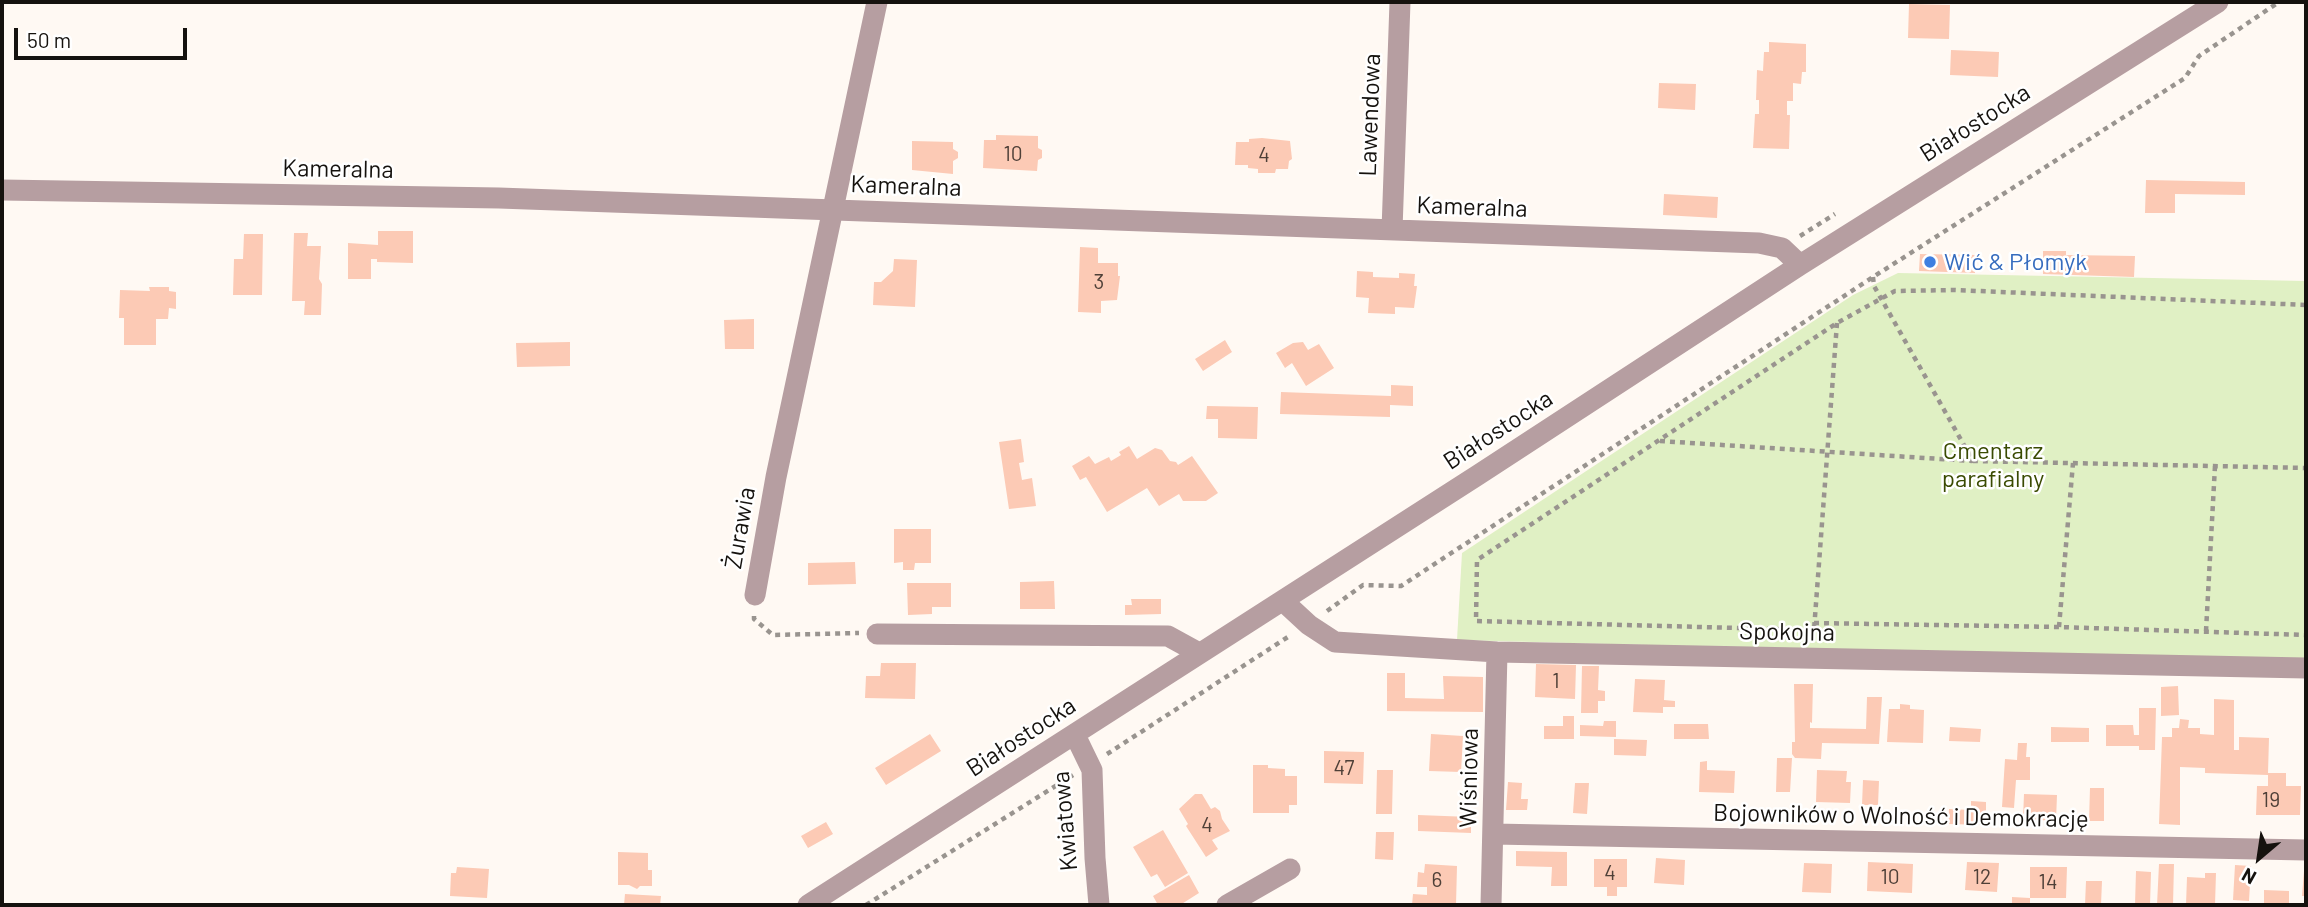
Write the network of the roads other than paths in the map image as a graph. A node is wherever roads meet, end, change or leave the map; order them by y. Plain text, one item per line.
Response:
1 (877, 2) edge
2 (1400, 2) edge
3 (2218, 2) edge
4 (2, 190) edge
5 (833, 210) junction
6 (1392, 230) junction
7 (1800, 265) junction
8 (755, 595) road end
9 (1283, 601) junction
10 (877, 634) road end
11 (1497, 652) junction
12 (1199, 653) junction
13 (2306, 668) edge
14 (1075, 735) junction
15 (1494, 834) junction
16 (2306, 850) edge
17 (1290, 869) dead end
18 (808, 905) edge
19 (1099, 905) edge
20 (1227, 905) edge
21 (1492, 905) edge

1 - 5 street, Żurawia
2 - 6 street, Lawendowa
3 - 7 street, Białostocka
4 - 5 street, Kameralna
5 - 6 street, Kameralna
5 - 8 street, Żurawia
6 - 7 street, Kameralna
7 - 9 street, Białostocka
9 - 11 street, Spokojna
9 - 12 street, Białostocka
10 - 12 street
11 - 13 street, Spokojna
11 - 15 street, Wiśniowa
12 - 14 street, Białostocka
14 - 18 street, Białostocka
14 - 19 street, Kwiatowa
15 - 16 street, Bojowników o Wolność i Demokrację
15 - 21 street, Wiśniowa
17 - 20 street

